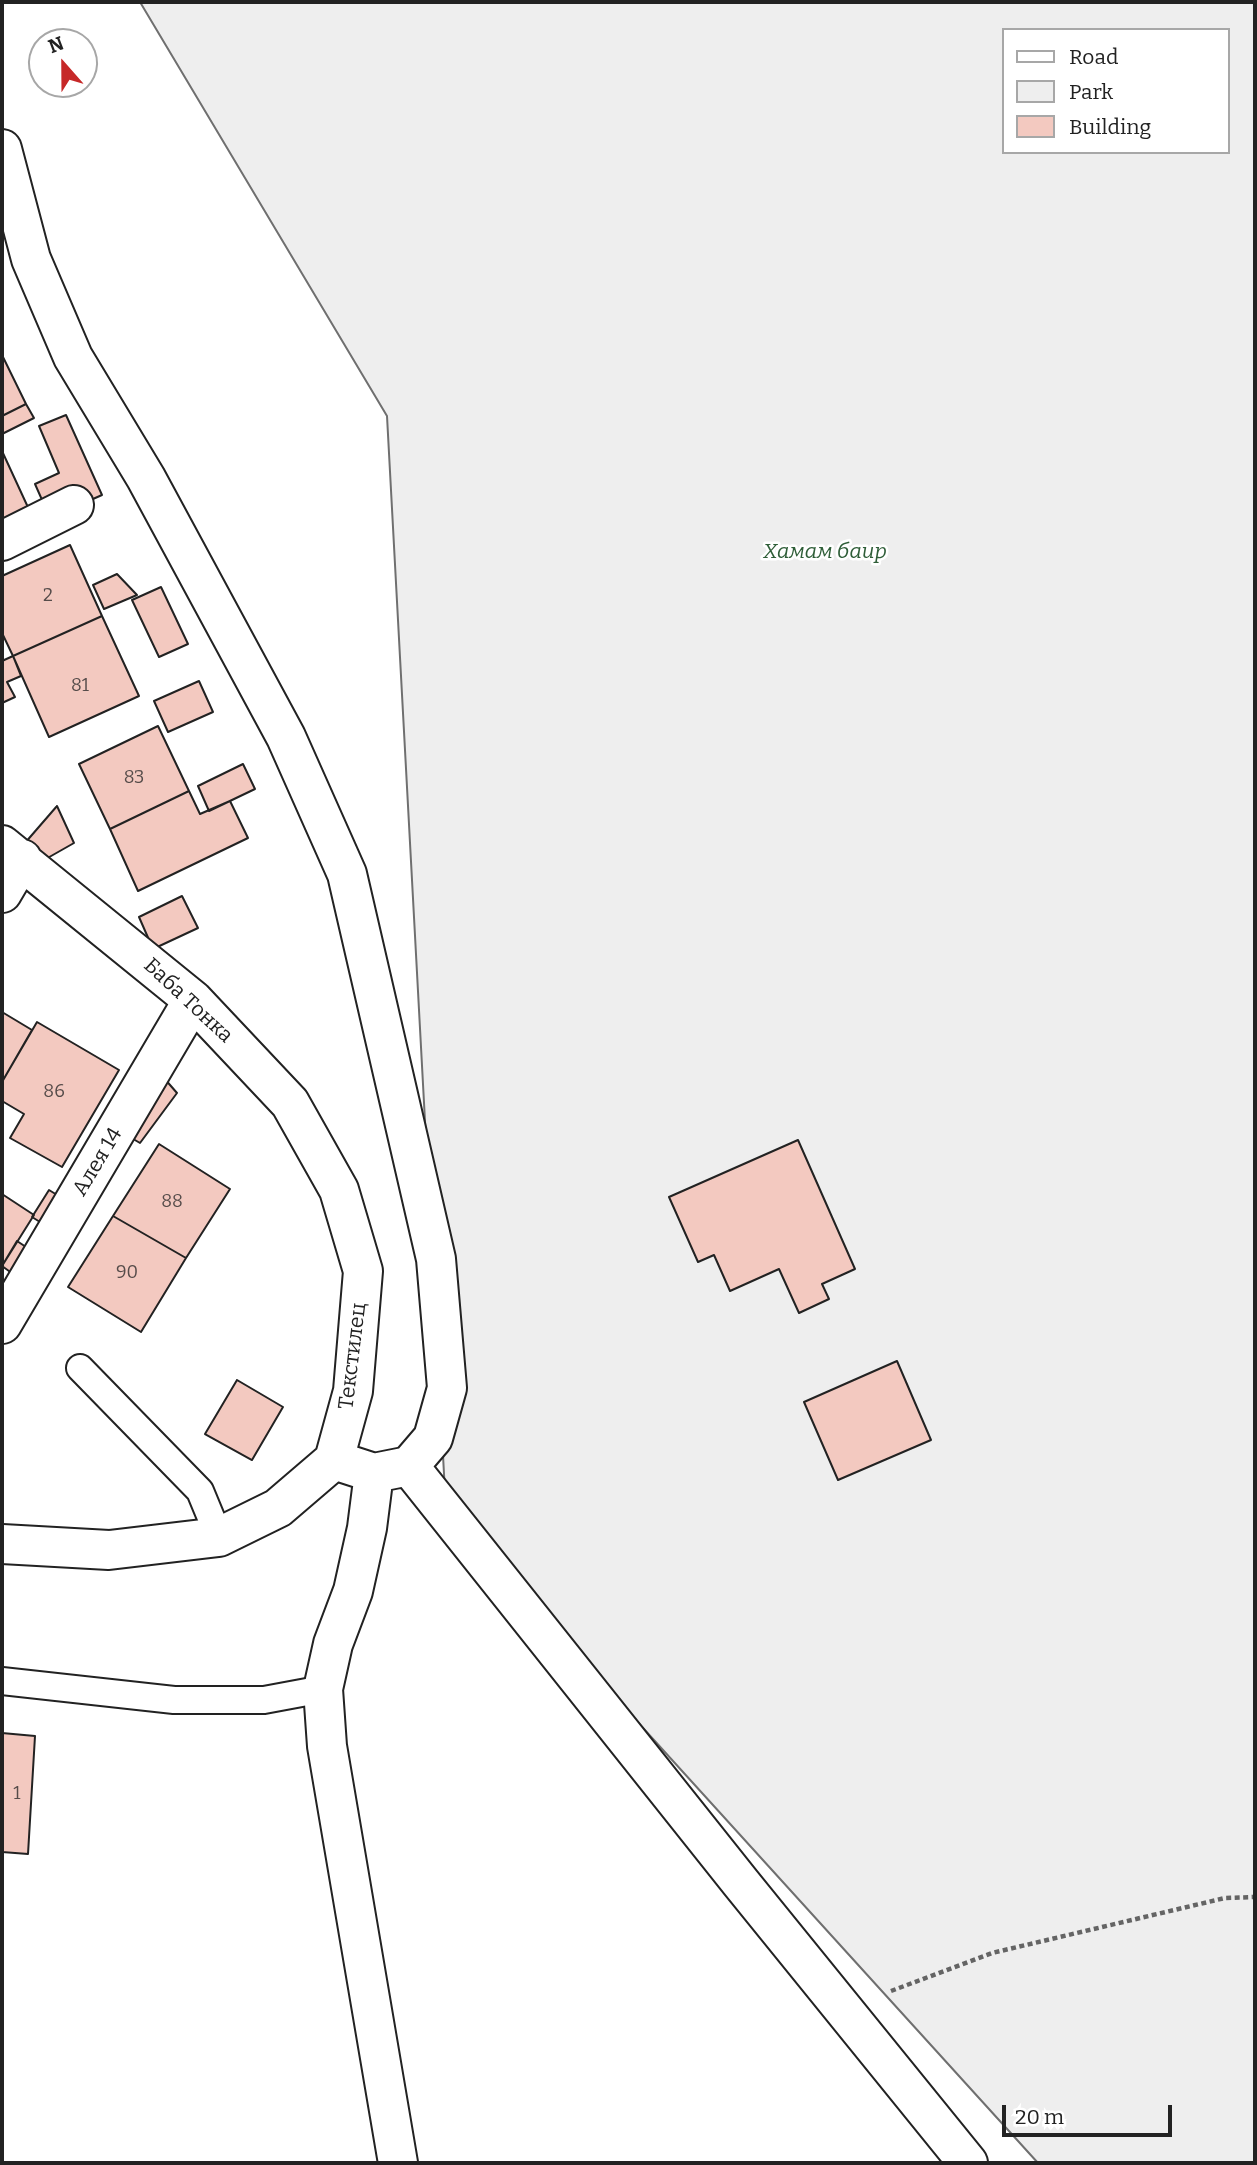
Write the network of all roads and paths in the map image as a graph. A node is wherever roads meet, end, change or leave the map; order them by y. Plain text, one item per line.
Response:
1 (2, 149) edge
2 (74, 505) dead end
3 (2, 541) edge
4 (12, 852) edge
5 (2, 893) edge
6 (193, 1000) junction
7 (339, 1190) joint
8 (2, 1324) edge
9 (80, 1368) dead end
10 (334, 1460) junction
11 (391, 1470) junction
12 (219, 1537) junction
13 (2, 1544) edge
14 (2, 1681) edge
15 (323, 1689) junction
16 (1255, 1897) edge
17 (843, 2009) junction
18 (398, 2163) edge
19 (968, 2163) edge

1 - 11 street
2 - 3 street
4 - 5 street
4 - 6 street, Баба Тонка
6 - 7 street, Баба Тонка
6 - 8 street, Алея 14
7 - 10 street, Текстилец
9 - 12 lane
10 - 11 street
10 - 12 street
11 - 15 street
11 - 17 street
12 - 13 street
14 - 15 lane
15 - 18 street
16 - 17 path
17 - 19 street

